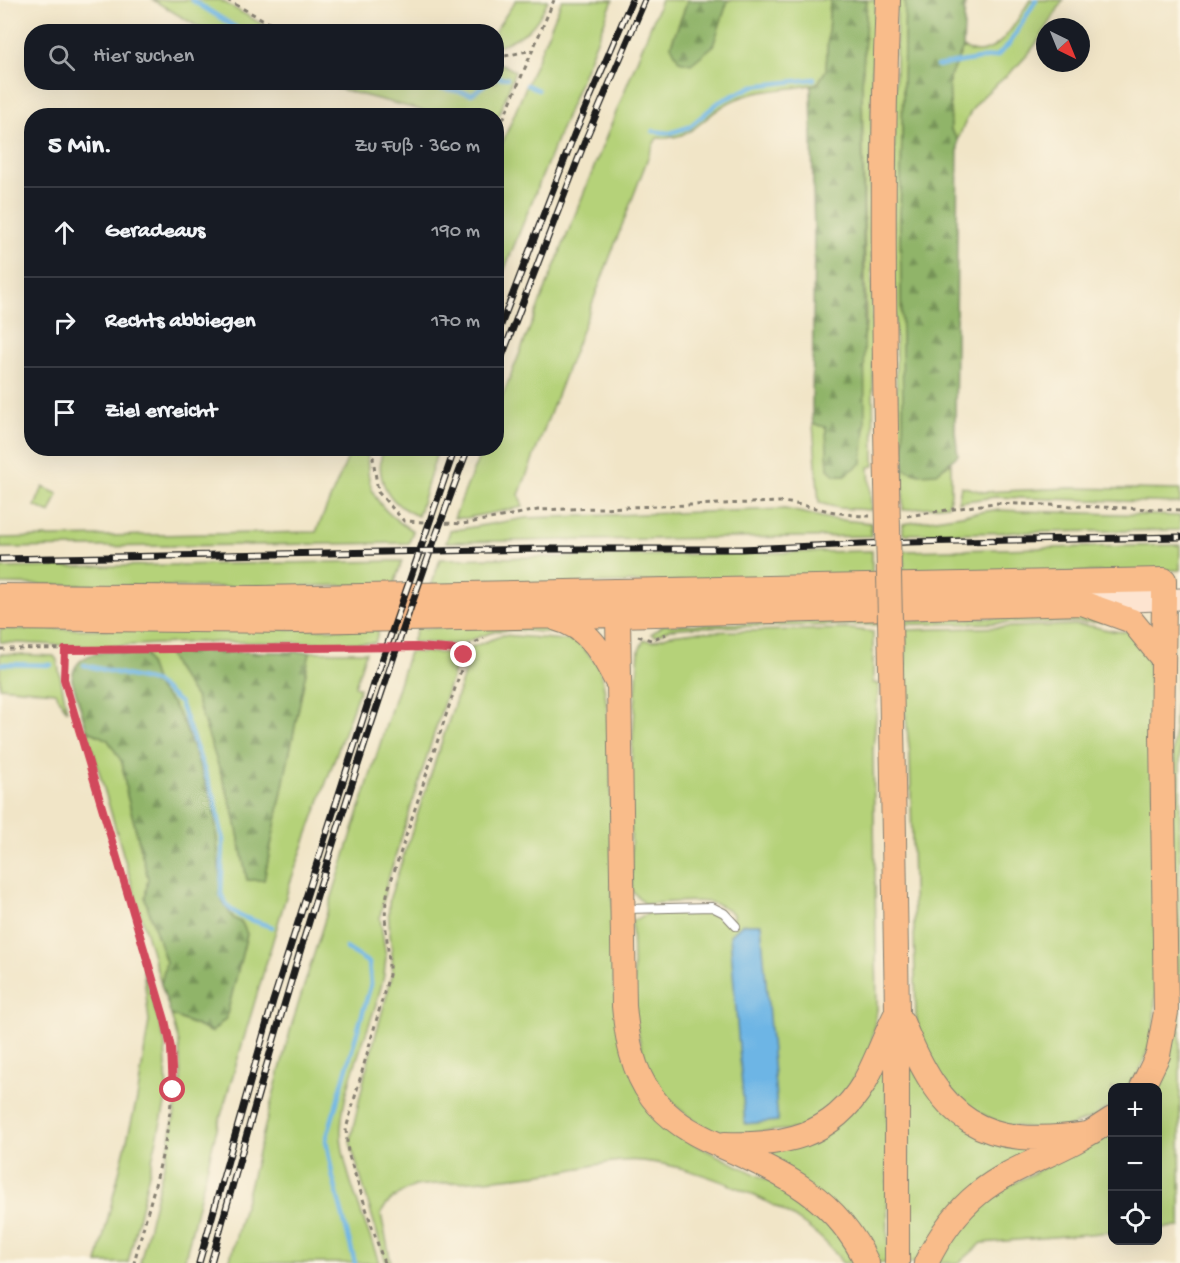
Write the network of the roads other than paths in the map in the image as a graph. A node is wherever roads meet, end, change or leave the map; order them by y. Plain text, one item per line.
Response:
1 (888, 0) edge
2 (617, 591) junction
3 (1170, 593) edge
4 (0, 596) edge
5 (1082, 603) junction
6 (618, 615) junction
7 (546, 616) junction
8 (0, 618) edge
9 (1163, 659) junction
10 (618, 685) junction
11 (622, 909) junction
12 (736, 926) dead end
13 (897, 1011) junction
14 (1144, 1083) edge
15 (1108, 1122) edge
16 (1088, 1134) junction
17 (716, 1144) junction
18 (867, 1263) edge
19 (897, 1263) edge
20 (926, 1263) edge

1 - 13 main road, bridge
2 - 3 main road
2 - 4 main road
2 - 6 main road
3 - 5 main road
3 - 9 main road
5 - 6 main road
5 - 9 main road
6 - 7 main road
6 - 10 main road
7 - 8 main road
7 - 10 main road
9 - 14 main road
10 - 11 main road
11 - 12 lane
11 - 17 main road
13 - 16 main road
13 - 17 main road
13 - 19 main road
15 - 16 main road
16 - 20 main road
17 - 18 main road

